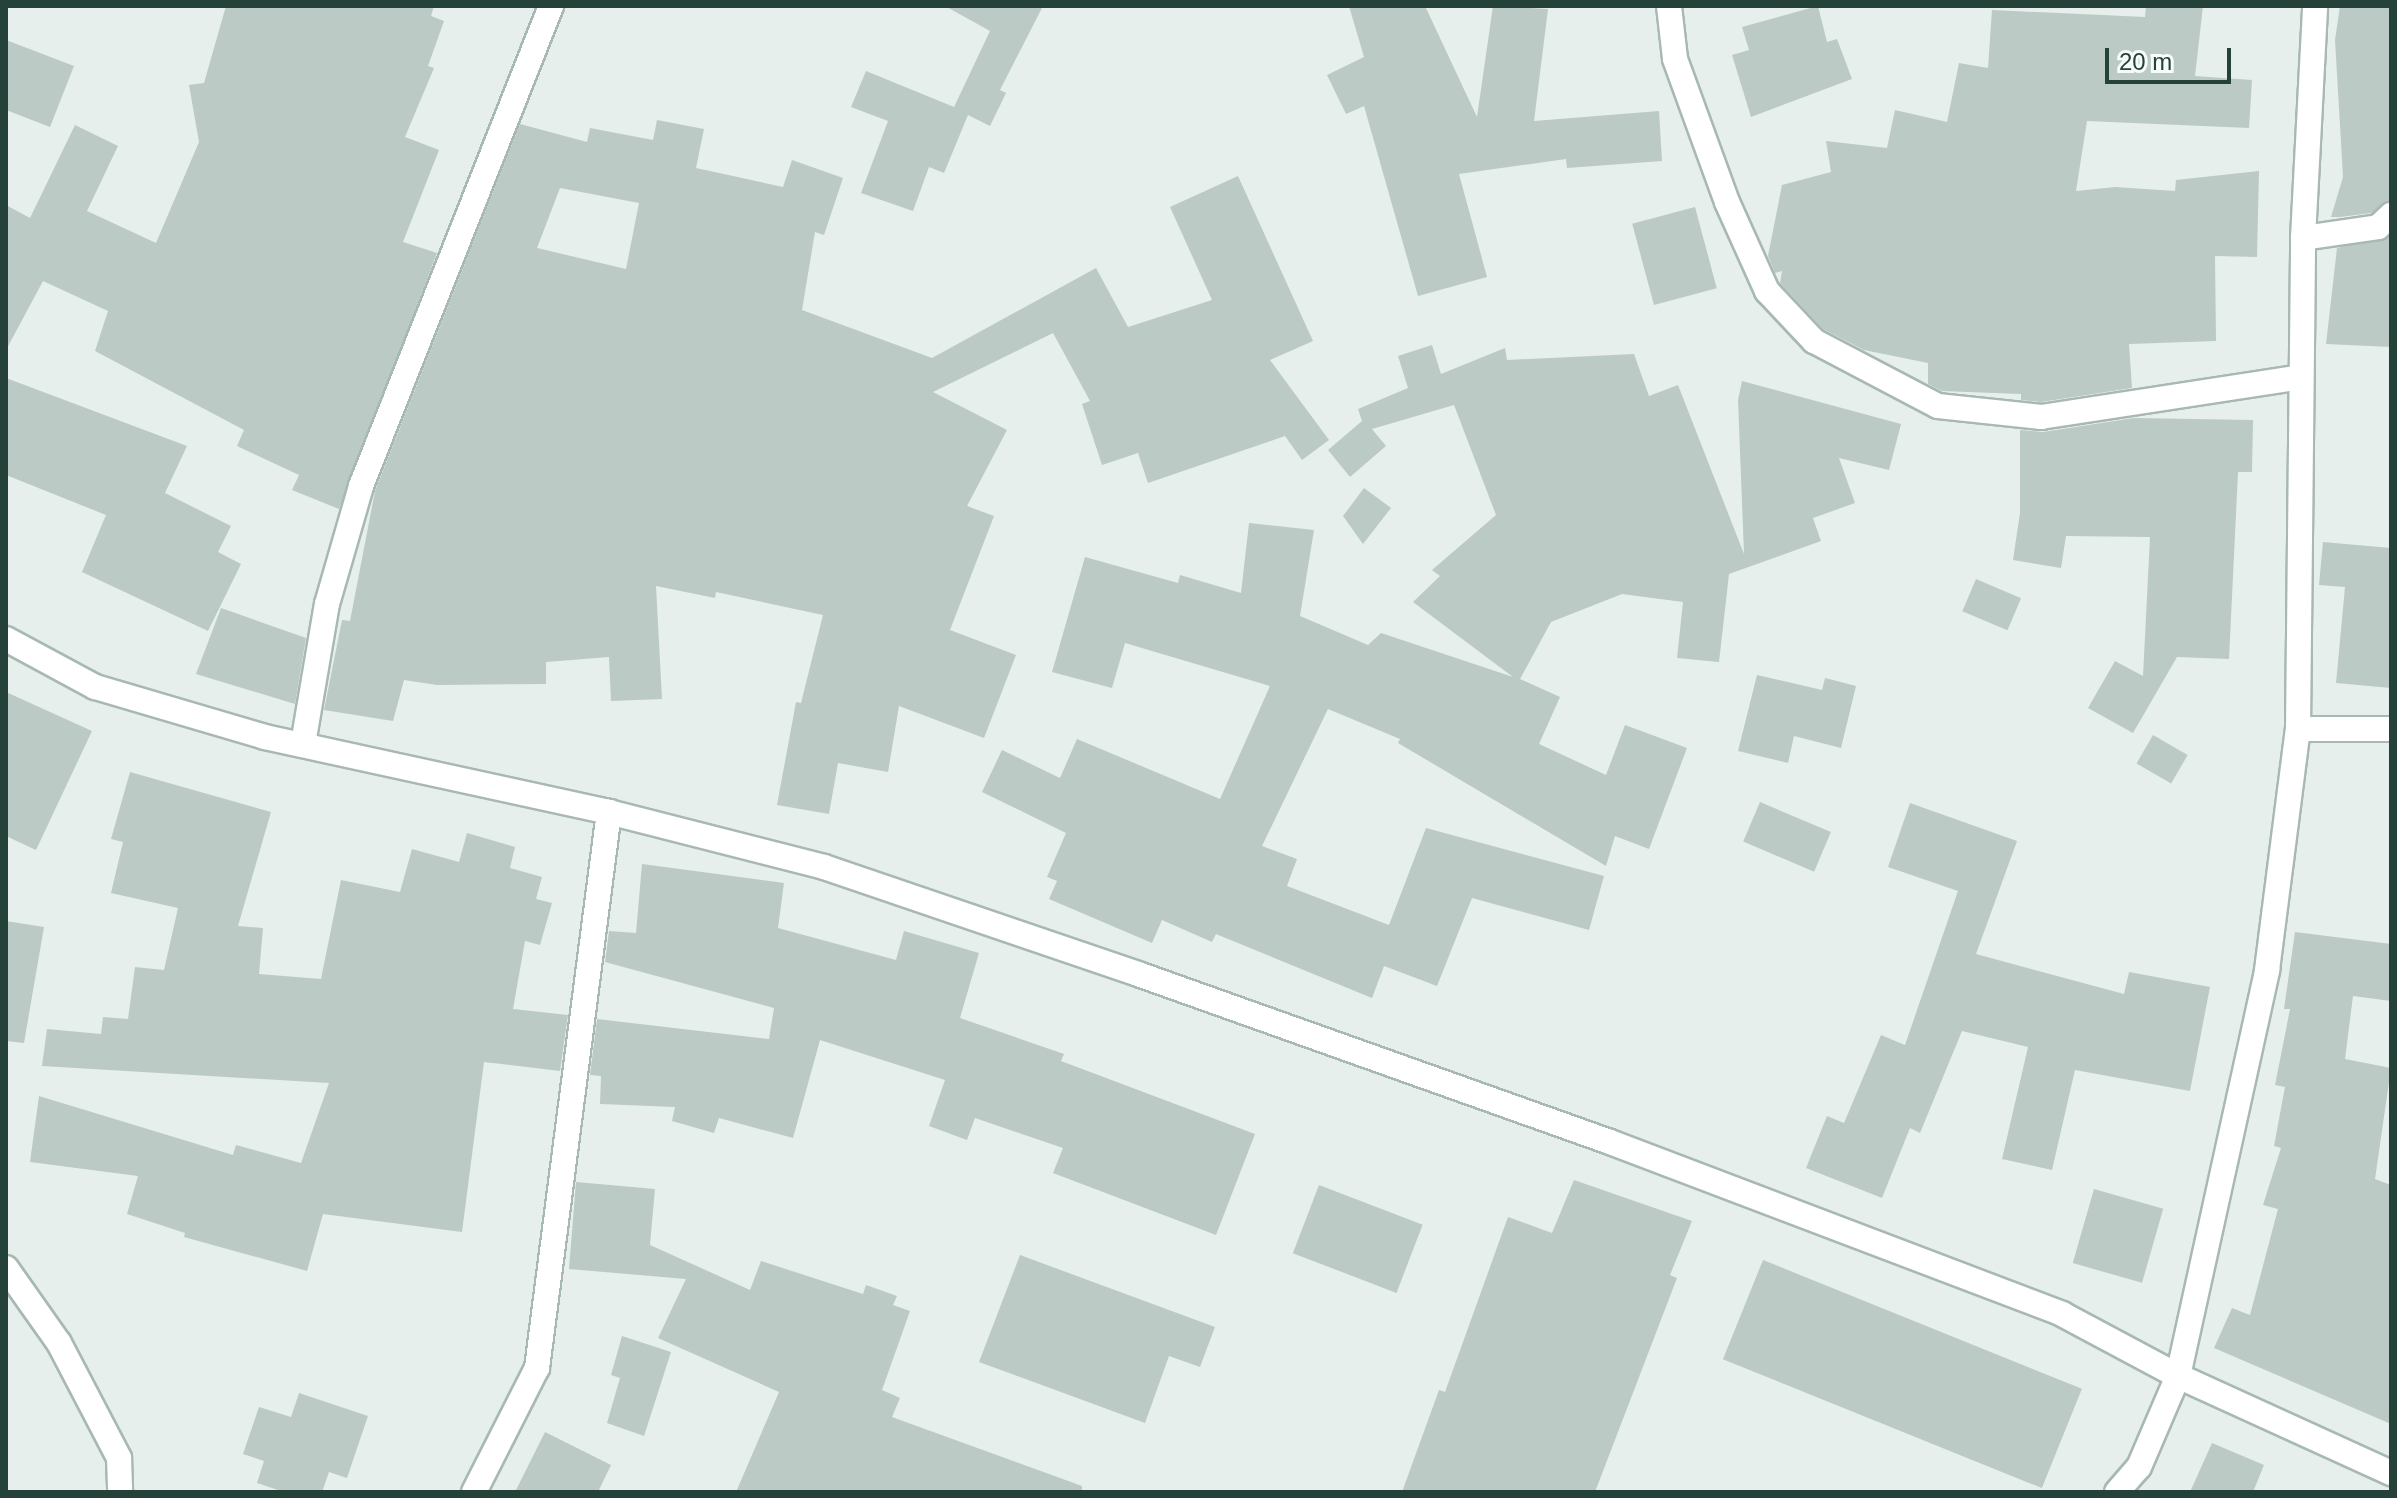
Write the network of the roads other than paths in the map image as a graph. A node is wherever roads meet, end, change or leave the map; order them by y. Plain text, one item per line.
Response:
1 (551, 6) edge
2 (1669, 6) edge
3 (2315, 6) edge
4 (2391, 215) edge
5 (2303, 238) junction
6 (2301, 377) junction
7 (6, 639) edge
8 (2298, 729) junction
9 (2391, 729) edge
10 (303, 744) junction
11 (609, 812) junction
12 (6, 1268) edge
13 (2178, 1376) junction
14 (2391, 1473) edge
15 (120, 1492) edge
16 (474, 1492) edge
17 (2117, 1492) edge

1 - 10 street
2 - 6 street
3 - 5 street
4 - 5 street
5 - 6 street
6 - 8 street
7 - 10 street
8 - 9 street
8 - 13 street
10 - 11 street
11 - 13 street
11 - 16 street
12 - 15 street
13 - 14 street
13 - 17 street

